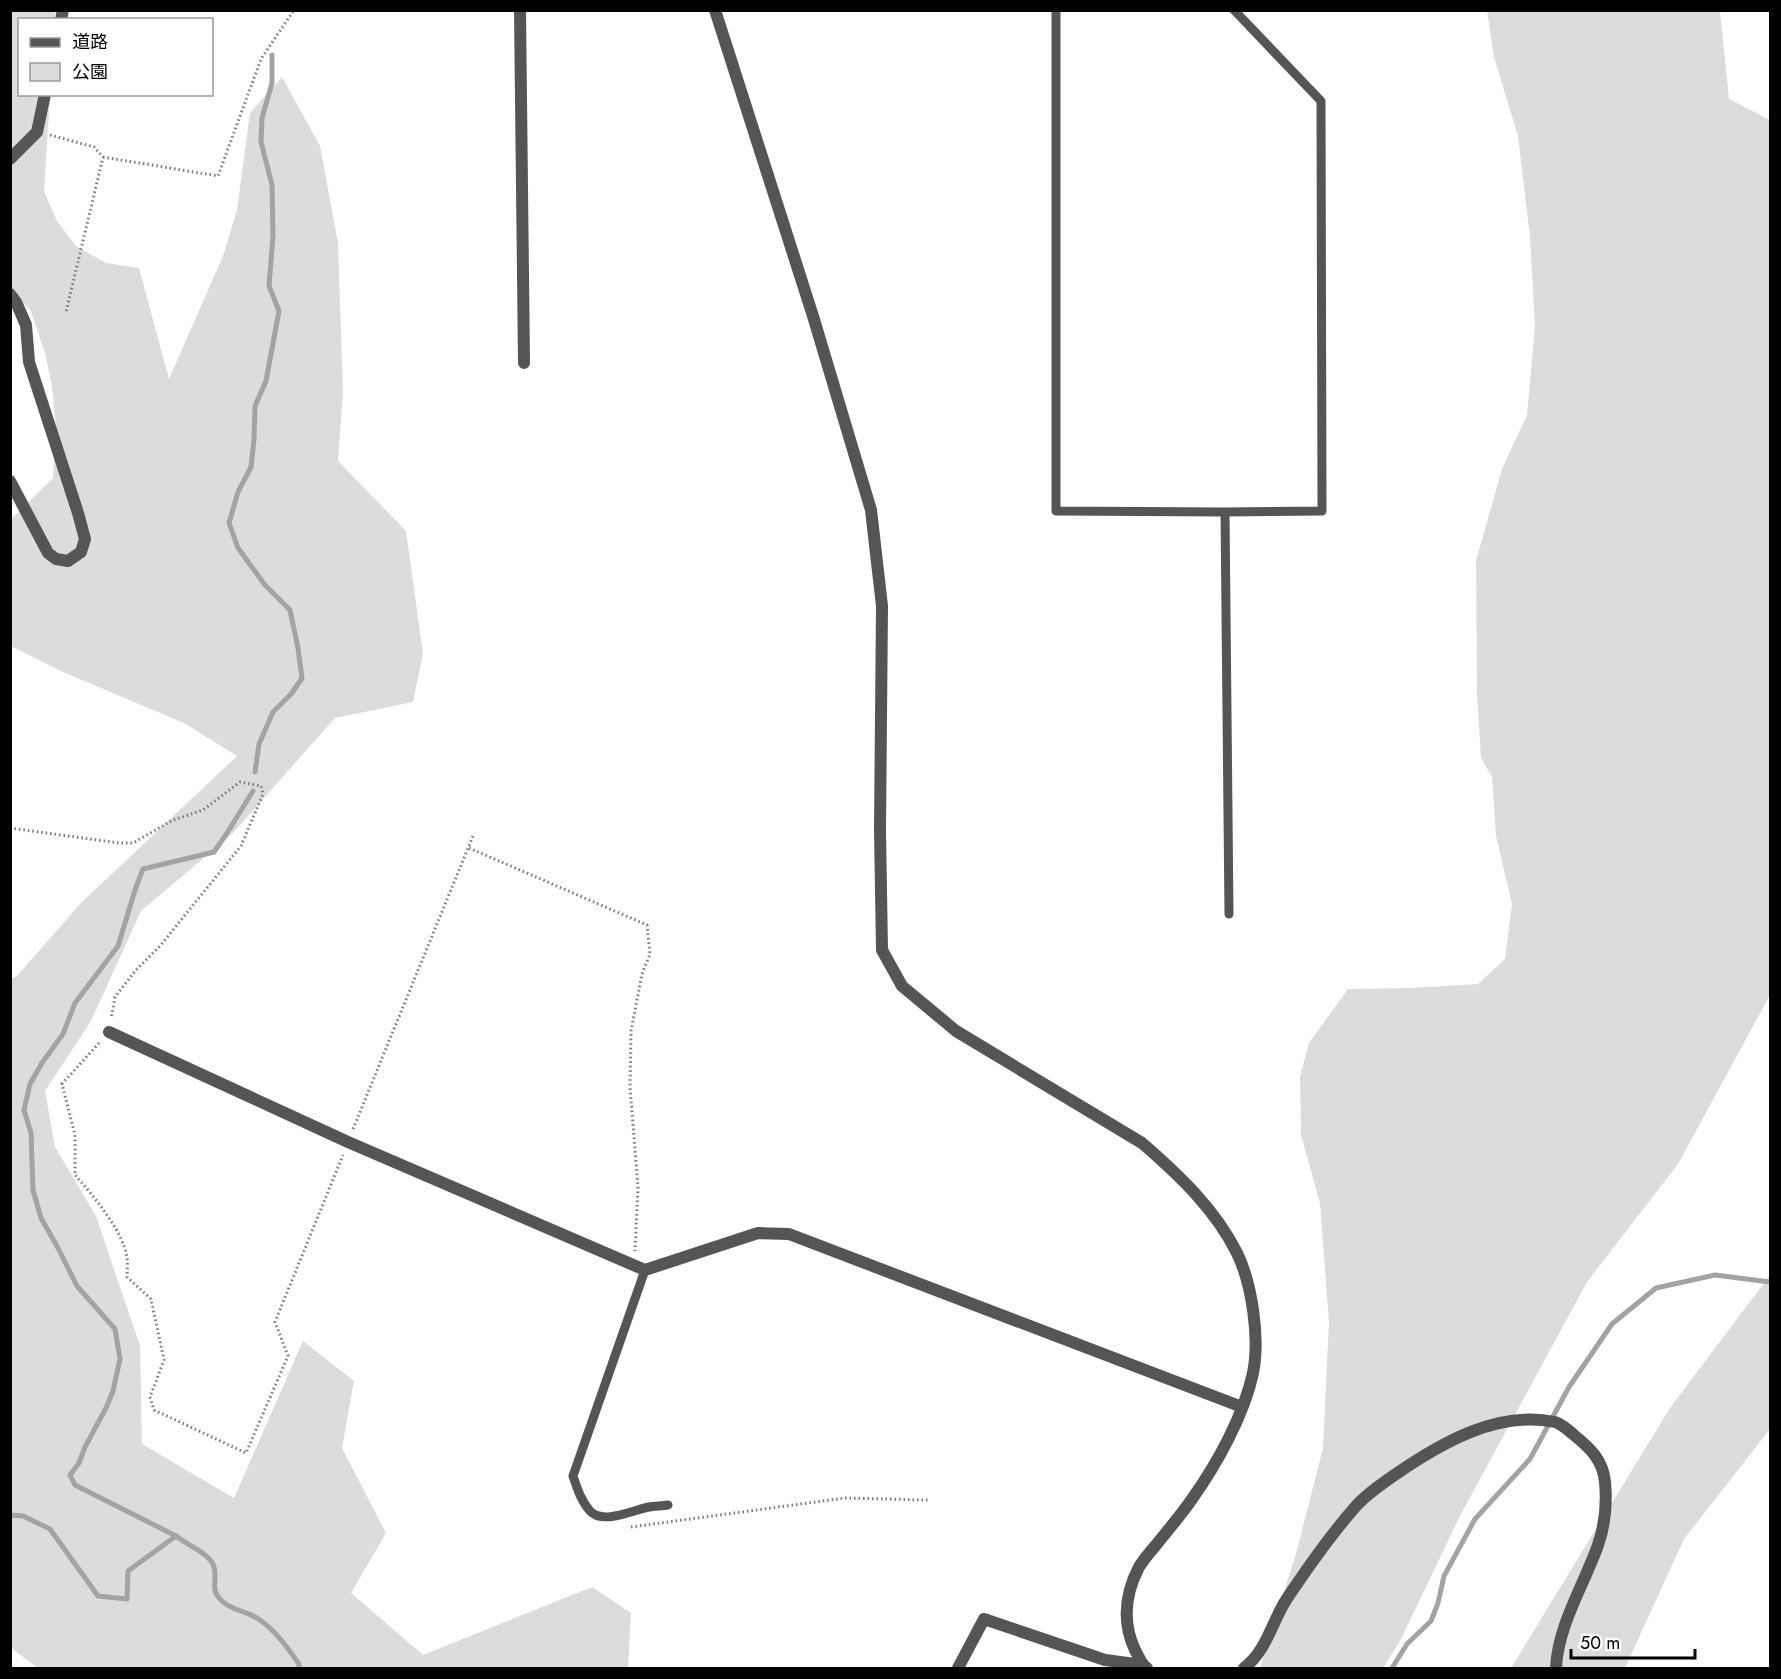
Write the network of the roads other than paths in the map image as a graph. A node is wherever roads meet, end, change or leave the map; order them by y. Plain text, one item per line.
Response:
1 (520, 10) edge
2 (715, 10) edge
3 (1056, 10) edge
4 (1234, 10) edge
5 (45, 96) edge
6 (10, 159) edge
7 (10, 294) edge
8 (524, 363) dead end
9 (10, 481) edge
10 (1223, 512) junction
11 (1229, 914) dead end
12 (109, 1032) road end
13 (645, 1270) junction
14 (1242, 1407) junction
15 (668, 1505) dead end
16 (1145, 1667) edge
17 (958, 1668) edge
18 (1244, 1668) edge
19 (1556, 1668) edge

1 - 8 street
2 - 14 street
3 - 10 lane
4 - 10 lane
5 - 6 street
7 - 9 street
10 - 11 lane
12 - 13 street
13 - 14 street
13 - 15 lane
14 - 16 street
16 - 17 street
18 - 19 street

